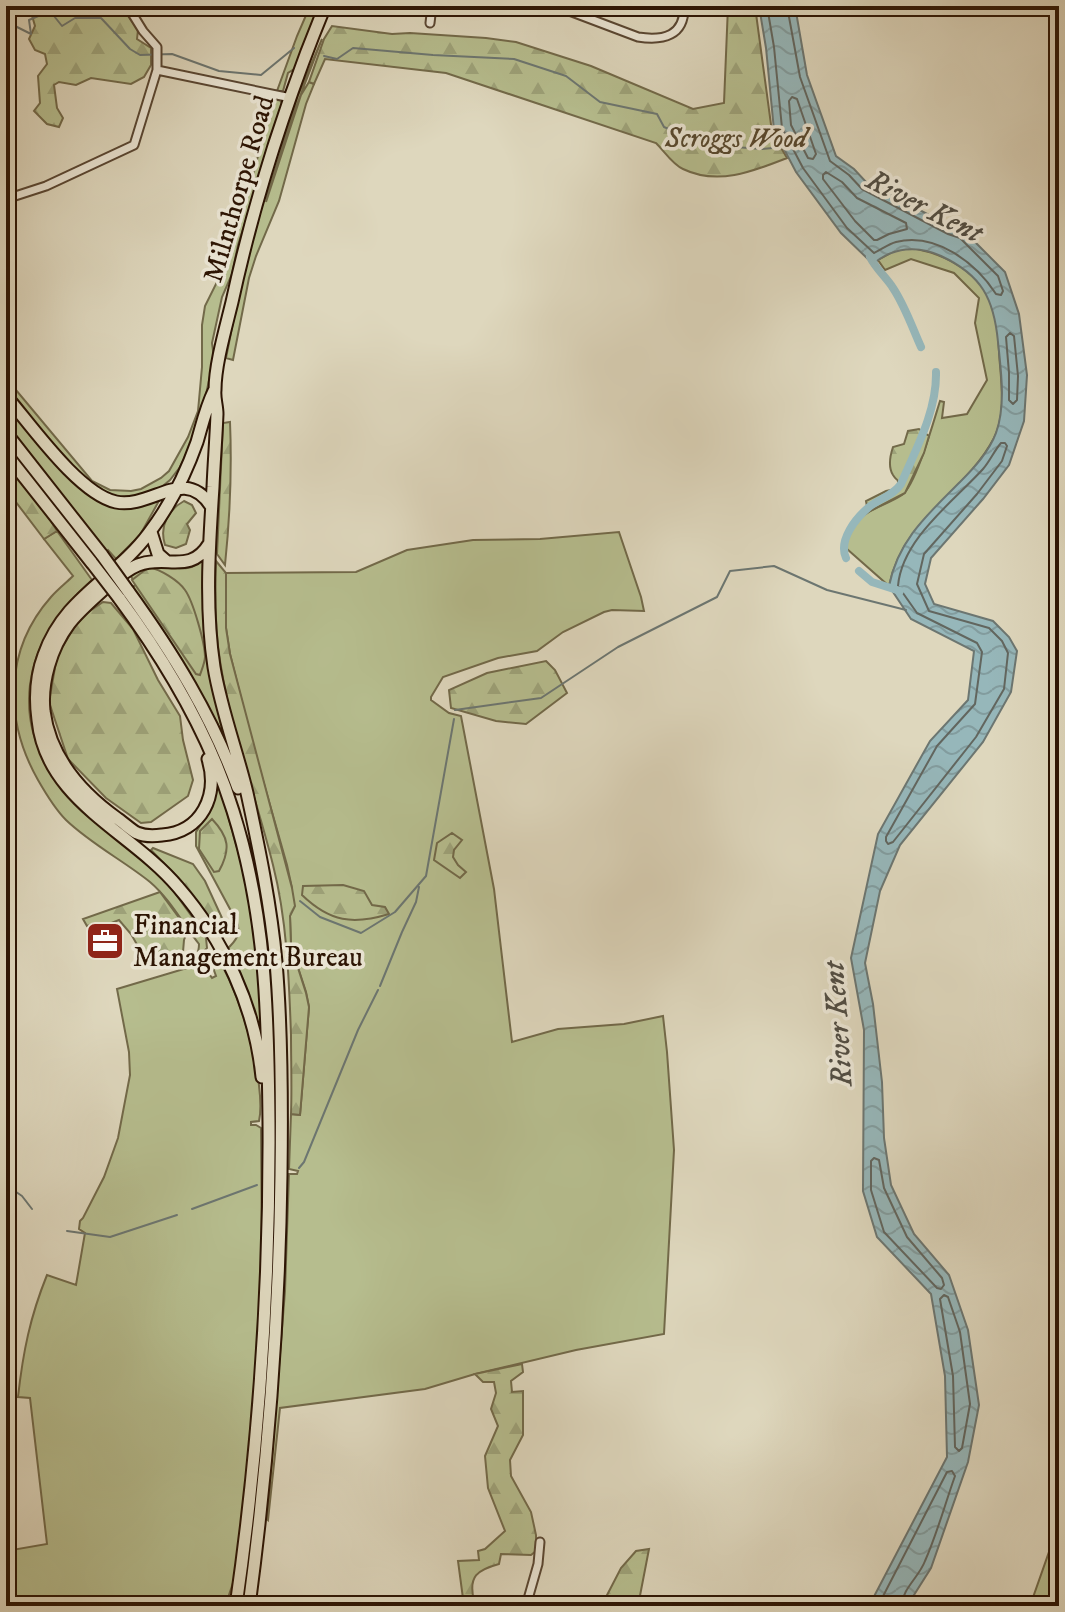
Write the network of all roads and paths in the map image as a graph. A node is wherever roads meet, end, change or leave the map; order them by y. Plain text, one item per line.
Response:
1 (24, 6) edge
2 (119, 6) edge
3 (325, 6) edge
4 (432, 6) edge
5 (556, 6) edge
6 (587, 6) edge
7 (684, 6) edge
8 (6, 12) edge
9 (584, 16) junction
10 (430, 23) dead end
11 (157, 67) junction
12 (291, 98) junction
13 (6, 199) edge
14 (214, 390) junction
15 (6, 396) edge
16 (6, 433) edge
17 (6, 454) edge
18 (176, 488) junction
19 (211, 506) junction
20 (151, 532) junction
21 (210, 544) junction
22 (97, 559) junction
23 (166, 561) junction
24 (124, 594) junction
25 (194, 717) junction
26 (258, 852) junction
27 (269, 1152) junction
28 (540, 1542) dead end
29 (236, 1606) edge
30 (249, 1606) edge
31 (526, 1606) edge

1 - 8 street
2 - 11 street
3 - 12 highway, Milnthorpe Road
4 - 10 street
5 - 9 street
6 - 9 street
7 - 9 street
11 - 12 street
11 - 13 street
12 - 14 highway, Milnthorpe Road
14 - 18 highway, Milnthorpe Road
14 - 19 highway, Milnthorpe Road
15 - 18 highway
16 - 22 highway
17 - 22 highway
18 - 19 highway
18 - 20 highway
19 - 21 highway
20 - 23 highway
20 - 27 highway
21 - 23 highway
21 - 26 highway
22 - 24 highway, bridge
23 - 25 highway
24 - 25 highway
24 - 26 highway
25 - 27 highway
26 - 30 highway
27 - 29 highway
28 - 31 street

